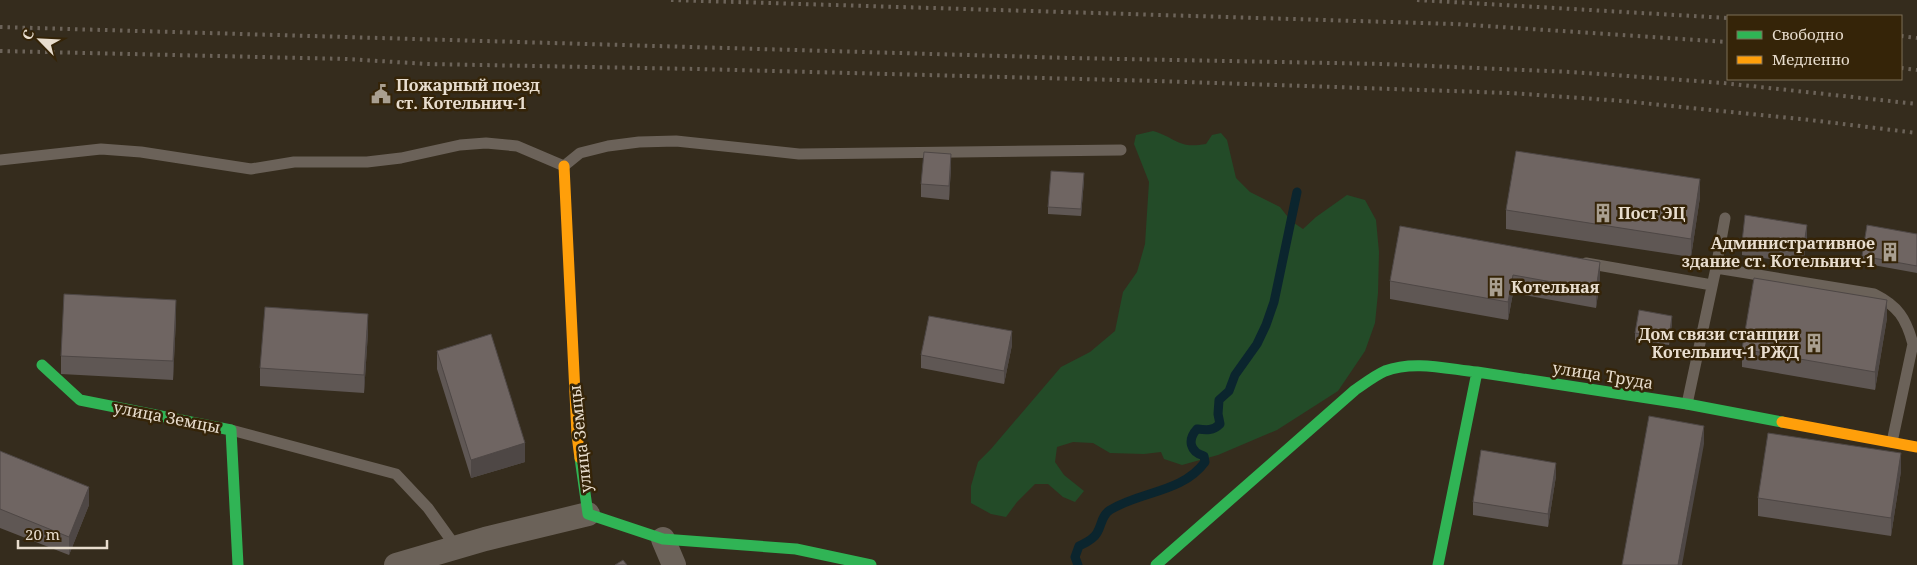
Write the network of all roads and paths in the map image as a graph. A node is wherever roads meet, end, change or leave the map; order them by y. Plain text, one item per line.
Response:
1 (1121, 150) dead end
2 (0, 160) edge
3 (564, 166) junction
4 (1726, 218) dead end
5 (1574, 261) edge
6 (1716, 268) junction
7 (1712, 285) junction
8 (42, 365) dead end
9 (1477, 372) junction
10 (1687, 404) junction
11 (230, 430) junction
12 (1892, 442) junction
13 (1917, 447) edge
14 (588, 514) junction
15 (663, 539) junction
16 (456, 547) junction
17 (238, 565) edge
18 (396, 565) edge
19 (674, 565) edge
20 (871, 565) edge
21 (1156, 565) edge
22 (1438, 565) edge

1 - 3 lane
2 - 3 lane
3 - 14 street, улица Земцы
4 - 6 lane
5 - 7 lane
6 - 7 lane
6 - 12 lane
7 - 10 lane
8 - 11 street, улица Земцы
9 - 10 street, улица Труда
9 - 21 street, улица Труда
9 - 22 street
10 - 12 street, улица Труда
11 - 16 lane
11 - 17 street, улица Земцы
12 - 13 street, улица Труда
14 - 15 street
14 - 16 street, улица Земцы
15 - 19 street
15 - 20 street
16 - 18 street, улица Земцы

